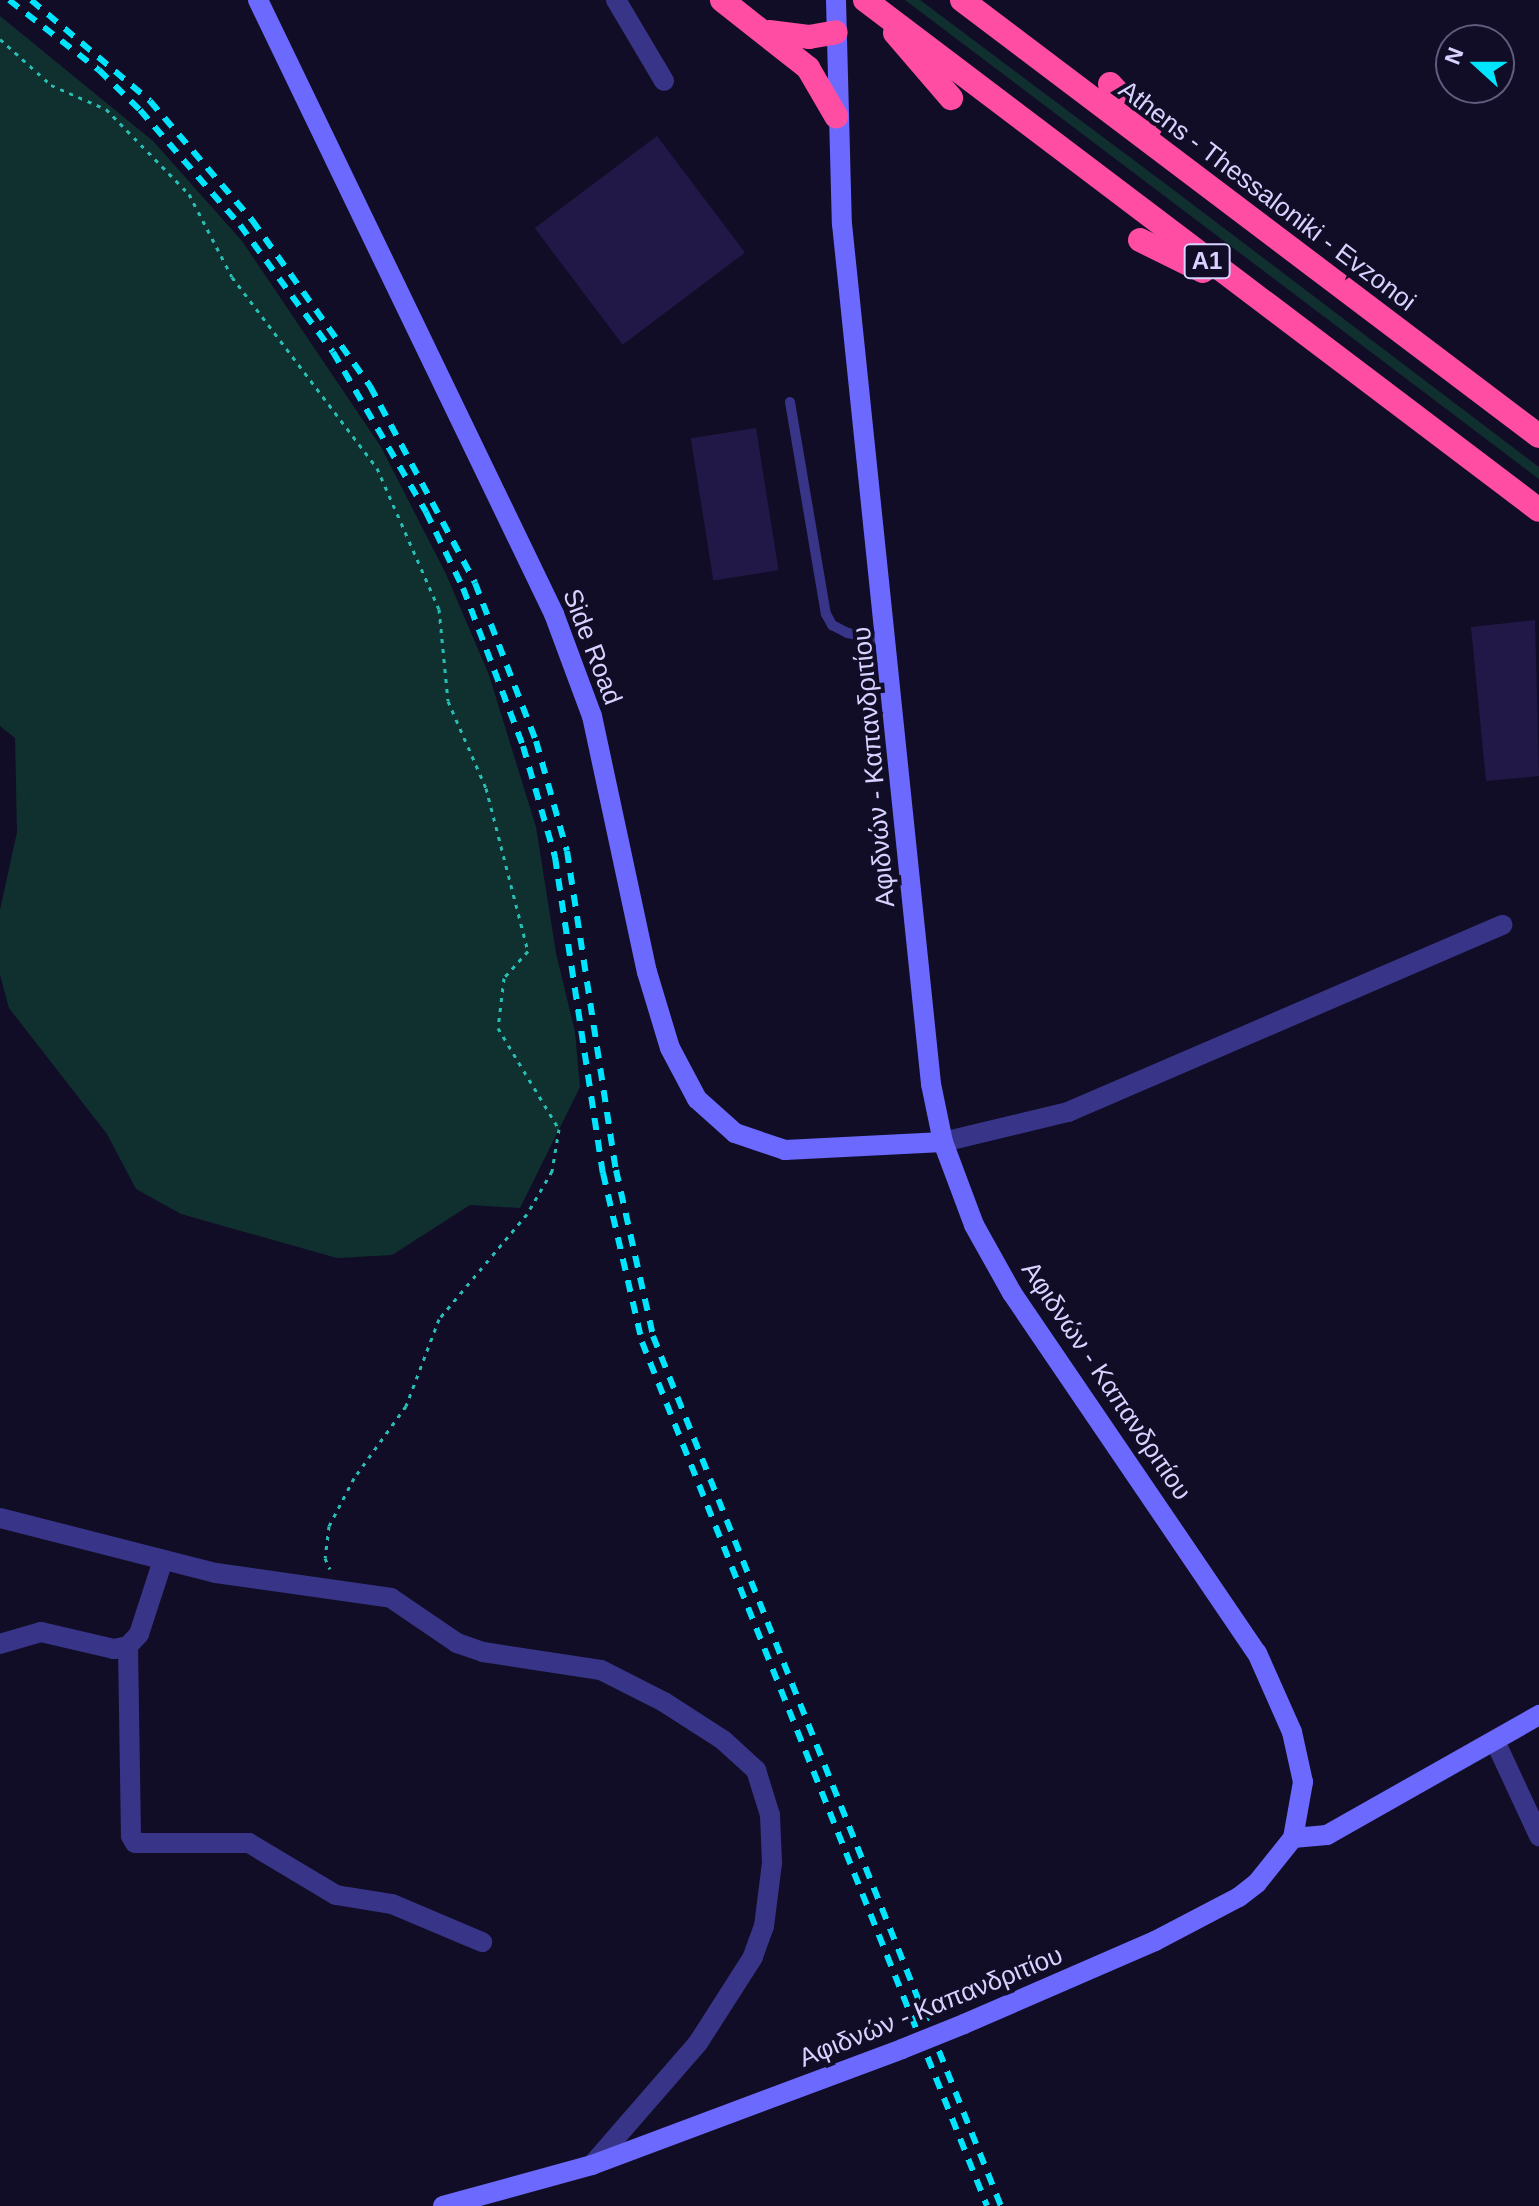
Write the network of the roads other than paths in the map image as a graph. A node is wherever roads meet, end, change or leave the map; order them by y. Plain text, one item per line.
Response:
1 (258, 0) edge
2 (616, 0) edge
3 (722, 0) edge
4 (836, 0) edge
5 (962, 0) edge
6 (871, 4) edge
7 (767, 32) junction
8 (836, 32) junction
9 (664, 81) dead end
10 (1110, 84) dead end
11 (951, 98) dead end
12 (836, 116) junction
13 (1189, 170) junction
14 (1140, 240) dead end
15 (1248, 293) junction
16 (790, 402) dead end
17 (1539, 436) edge
18 (1539, 510) edge
19 (888, 642) junction
20 (1502, 925) dead end
21 (943, 1142) junction
22 (0, 1518) edge
23 (163, 1560) junction
24 (0, 1644) edge
25 (128, 1646) junction
26 (1539, 1715) edge
27 (1495, 1741) junction
28 (1539, 1836) edge
29 (1293, 1838) junction
30 (482, 1942) dead end
31 (592, 2165) junction
32 (443, 2206) edge

1 - 21 main road, Side Road
2 - 9 street
3 - 7 highway
4 - 8 main road, Αφιδνών - Καπανδριτίου
5 - 13 highway, Athens - Thessaloniki - Evzonoi / Α1
6 - 11 highway
6 - 15 highway, Α1
7 - 8 highway
7 - 12 highway
8 - 12 main road, Αφιδνών - Καπανδριτίου
10 - 13 highway
12 - 19 main road, Αφιδνών - Καπανδριτίου
13 - 17 highway, Athens - Thessaloniki - Evzonoi / Α1
14 - 15 highway
15 - 18 highway, Α1
16 - 19 lane
19 - 21 main road, Αφιδνών - Καπανδριτίου
20 - 21 street
21 - 29 main road, Αφιδνών - Καπανδριτίου
22 - 23 street
23 - 25 street
23 - 31 street
24 - 25 street
25 - 30 street
26 - 27 main road
27 - 28 street
27 - 29 main road
29 - 31 main road, Αφιδνών - Καπανδριτίου, bridge
31 - 32 main road, Αφιδνών - Καπανδριτίου

